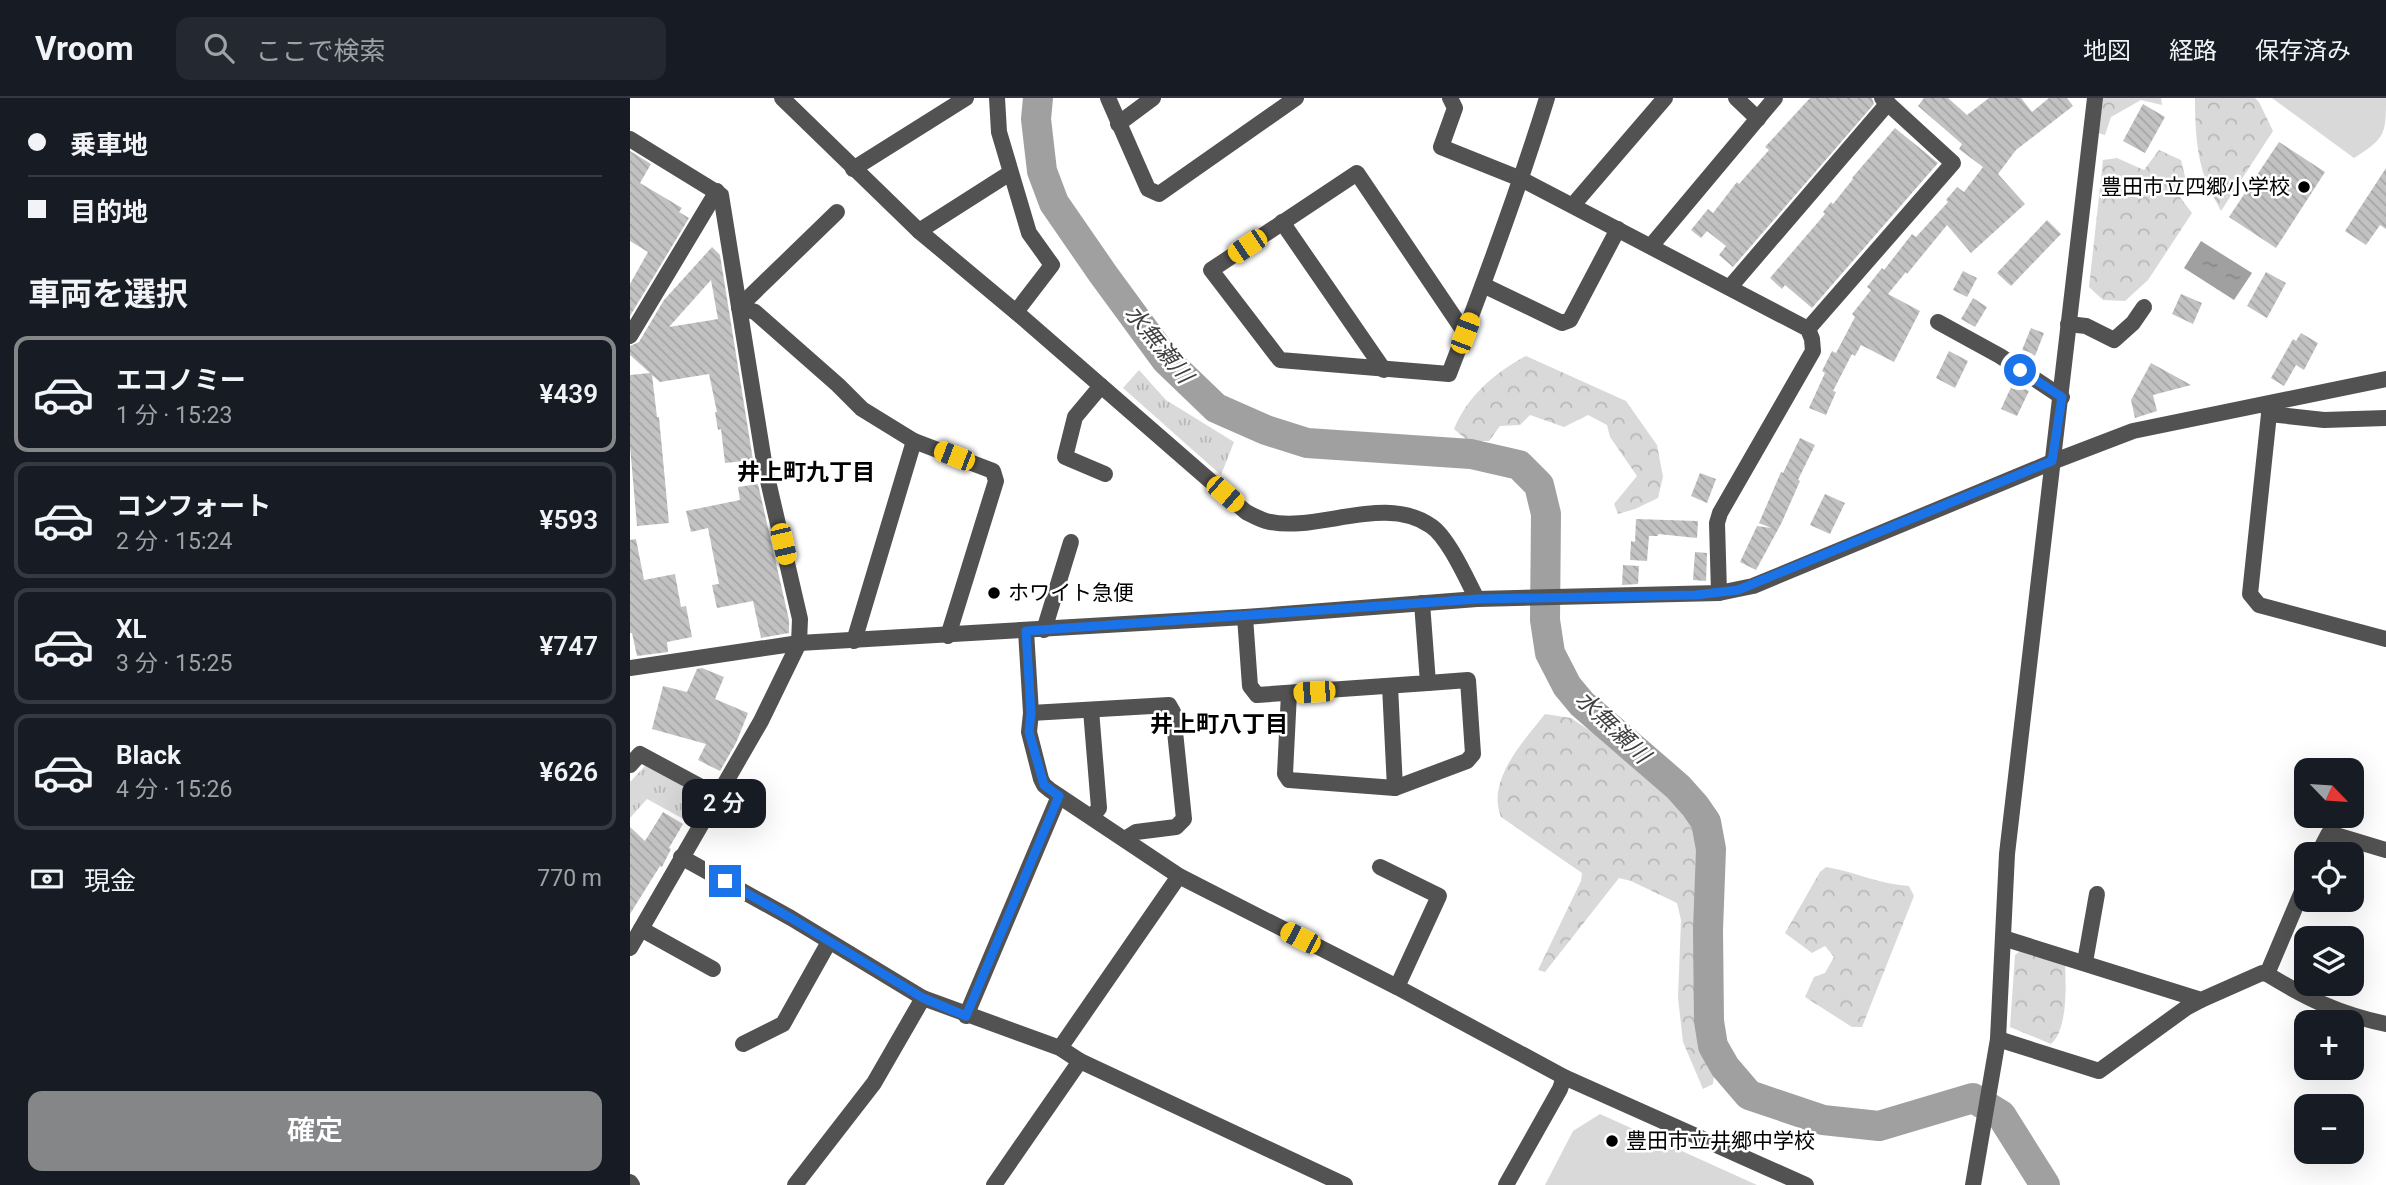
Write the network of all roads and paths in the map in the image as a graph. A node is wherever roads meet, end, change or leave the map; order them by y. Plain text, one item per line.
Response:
1 (965, 98) edge
2 (997, 98) edge
3 (1108, 98) edge
4 (1153, 98) edge
5 (1296, 98) edge
6 (1450, 98) edge
7 (1547, 98) edge
8 (1665, 98) edge
9 (1736, 98) edge
10 (1775, 98) edge
11 (2095, 98) edge
12 (1885, 100) edge
13 (791, 101) edge
14 (1276, 104) edge
15 (1758, 118) junction
16 (1118, 124) junction
17 (630, 139) edge
18 (853, 169) junction
19 (1010, 173) junction
20 (1521, 179) junction
21 (717, 191) junction
22 (1573, 205) junction
23 (837, 212) dead end
24 (1282, 222) junction
25 (1618, 229) junction
26 (919, 231) junction
27 (1651, 246) junction
28 (1483, 285) junction
29 (1730, 287) junction
30 (739, 307) junction
31 (2144, 307) dead end
32 (1016, 312) junction
33 (1938, 322) dead end
34 (2068, 324) junction
35 (1808, 329) junction
36 (1465, 333) junction
37 (630, 336) edge
38 (1384, 370) junction
39 (2386, 379) edge
40 (1101, 386) junction
41 (2062, 397) junction
42 (2268, 409) junction
43 (2386, 418) edge
44 (914, 441) junction
45 (2052, 461) junction
46 (1105, 474) dead end
47 (1071, 542) dead end
48 (1719, 593) junction
49 (1478, 599) junction
50 (1422, 603) junction
51 (1245, 617) junction
52 (1044, 629) junction
53 (1026, 631) junction
54 (948, 636) junction
55 (2386, 639) edge
56 (854, 641) junction
57 (799, 643) junction
58 (630, 668) edge
59 (1428, 683) junction
60 (1390, 686) junction
61 (1289, 693) junction
62 (1091, 710) junction
63 (1031, 713) junction
64 (630, 765) edge
65 (1395, 788) junction
66 (718, 796) junction
67 (1059, 796) junction
68 (1092, 817) junction
69 (1125, 839) junction
70 (2324, 842) edge
71 (2359, 842) edge
72 (2364, 843) edge
73 (2386, 850) edge
74 (681, 857) junction
75 (1380, 867) dead end
76 (1179, 876) junction
77 (2097, 894) dead end
78 (2294, 910) edge
79 (641, 929) junction
80 (2003, 938) junction
81 (829, 942) junction
82 (630, 948) edge
83 (2085, 962) junction
84 (713, 969) dead end
85 (2267, 974) junction
86 (1397, 987) junction
87 (923, 998) junction
88 (2201, 1000) junction
89 (966, 1016) junction
90 (2386, 1024) edge
91 (1998, 1039) junction
92 (743, 1044) dead end
93 (1060, 1048) junction
94 (1080, 1061) junction
95 (1564, 1077) junction
96 (794, 1185) edge
97 (995, 1185) edge
98 (1345, 1185) edge
99 (1506, 1185) edge
100 (1806, 1185) edge
101 (1973, 1185) edge

1 - 18 street
2 - 19 street
3 - 16 street
4 - 16 street
5 - 14 street
6 - 20 street
7 - 20 street
8 - 22 street
9 - 15 street
10 - 15 street
11 - 34 street
12 - 29 street
12 - 35 street
13 - 18 street
14 - 16 street
15 - 27 street
17 - 21 street
18 - 26 street
19 - 26 street
19 - 32 street
20 - 22 street
20 - 28 street
21 - 30 street
21 - 37 street
22 - 25 street
23 - 30 street
24 - 36 street
24 - 38 street
24 - 38 street
25 - 27 street
25 - 28 street
26 - 32 street
27 - 29 street
28 - 36 street
29 - 35 street
30 - 44 street
30 - 57 street
31 - 34 street
32 - 40 street
33 - 41 street
34 - 41 street
35 - 48 street
36 - 38 street
39 - 42 street
40 - 46 street
40 - 49 street
41 - 45 street
42 - 43 street
42 - 45 street
42 - 55 street
44 - 54 street
44 - 56 street
45 - 48 street
45 - 80 street
47 - 52 street
48 - 49 street
49 - 50 street
50 - 51 street
50 - 59 street
51 - 52 street
51 - 61 street
52 - 53 street
53 - 54 street
53 - 63 street
54 - 56 street
56 - 57 street
57 - 58 street
57 - 66 street
59 - 60 street
59 - 65 street
60 - 61 street
60 - 65 street
61 - 65 street
62 - 63 street
62 - 68 street
62 - 69 street
63 - 67 street
64 - 66 street
66 - 74 street
67 - 68 street
67 - 89 street
68 - 69 street
69 - 76 street
70 - 71 street
72 - 73 street
74 - 79 street
74 - 81 street
75 - 86 street
76 - 86 street
76 - 93 street
77 - 83 street
78 - 85 street
79 - 82 street
79 - 84 street
80 - 83 street
80 - 91 street
81 - 87 street
81 - 92 street
83 - 88 street
85 - 88 street
85 - 90 street
86 - 95 street
87 - 89 street
87 - 96 street
88 - 91 street
89 - 93 street
91 - 101 street
93 - 94 street
94 - 97 street
94 - 98 street
95 - 99 street
95 - 100 street

